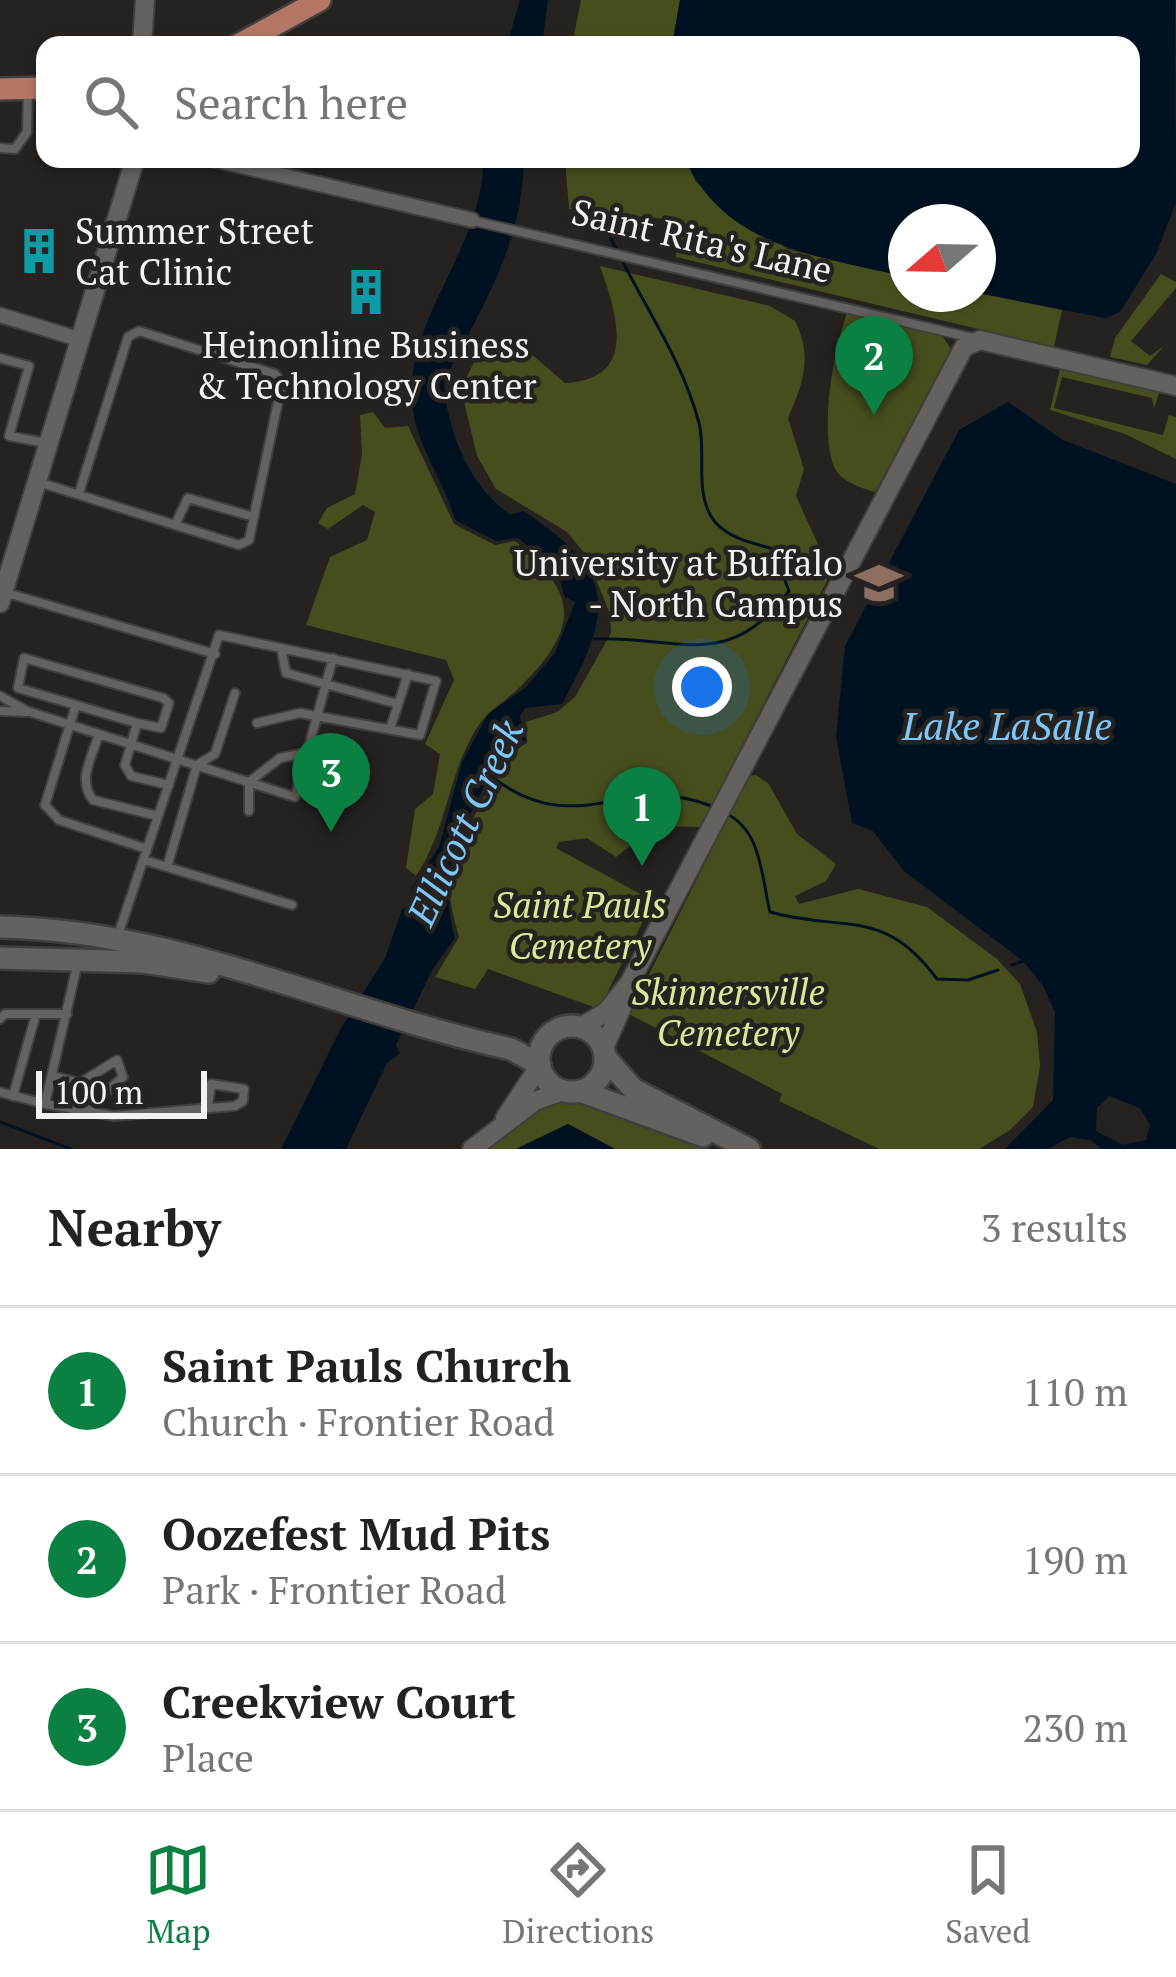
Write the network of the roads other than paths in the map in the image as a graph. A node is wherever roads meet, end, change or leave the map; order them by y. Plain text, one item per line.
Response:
1 (145, 0) edge
2 (320, 0) edge
3 (143, 36) edge
4 (254, 36) edge
5 (0, 89) edge
6 (36, 89) edge
7 (0, 148) edge
8 (132, 168) edge
9 (250, 168) edge
10 (472, 220) joint
11 (0, 315) edge
12 (82, 340) junction
13 (980, 340) junction
14 (0, 358) edge
15 (1176, 386) edge
16 (5, 435) edge
17 (48, 444) junction
18 (36, 481) junction
19 (79, 494) junction
20 (254, 518) junction
21 (175, 525) junction
22 (1, 595) edge
23 (281, 648) junction
24 (215, 654) junction
25 (333, 658) junction
26 (409, 673) junction
27 (325, 684) junction
28 (235, 693) dead end
29 (0, 696) edge
30 (398, 704) junction
31 (76, 705) junction
32 (0, 711) edge
33 (28, 711) junction
34 (316, 716) junction
35 (137, 723) junction
36 (257, 723) dead end
37 (71, 726) junction
38 (390, 729) junction
39 (99, 734) junction
40 (130, 743) junction
41 (306, 753) junction
42 (178, 758) junction
43 (197, 765) junction
44 (249, 782) junction
45 (169, 785) junction
46 (249, 811) dead end
47 (158, 817) junction
48 (146, 854) junction
49 (167, 867) junction
50 (292, 905) dead end
51 (0, 927) edge
52 (118, 937) junction
53 (0, 958) edge
54 (79, 958) junction
55 (269, 982) junction
56 (630, 982) junction
57 (36, 1014) junction
58 (67, 1014) junction
59 (0, 1019) edge
60 (581, 1028) junction
61 (553, 1031) junction
62 (474, 1039) junction
63 (605, 1053) junction
64 (539, 1065) junction
65 (52, 1076) junction
66 (572, 1091) junction
67 (0, 1092) edge
68 (14, 1096) junction
69 (45, 1104) junction
70 (208, 1106) junction
71 (84, 1112) junction
72 (503, 1122) junction
73 (472, 1149) edge
74 (731, 1149) edge
75 (749, 1149) edge

1 - 3 street
2 - 4 main road
5 - 6 main road
6 - 7 lane
8 - 12 street
9 - 10 street, Saint Rita's Lane
10 - 13 lane, Saint Rita's Lane
11 - 12 street
12 - 17 street
13 - 15 street, Saint Rita's Lane
13 - 56 street
14 - 16 lane
16 - 17 lane
17 - 18 street
18 - 19 lane
18 - 22 street
19 - 20 lane
19 - 21 lane
20 - 21 lane
20 - 21 lane
22 - 24 lane
23 - 24 lane
23 - 25 lane
23 - 27 lane
24 - 42 lane
25 - 26 lane
25 - 27 lane
26 - 30 lane
26 - 38 lane
27 - 30 lane
27 - 34 lane
28 - 43 lane
29 - 33 lane
30 - 38 lane
31 - 35 lane
31 - 35 lane
31 - 37 lane
32 - 33 lane
33 - 37 lane
34 - 36 lane
34 - 38 lane
34 - 41 lane
35 - 40 lane
37 - 39 lane
37 - 48 lane
39 - 40 lane
39 - 47 lane
40 - 42 lane
40 - 45 lane
41 - 44 lane
41 - 44 lane
42 - 43 lane
42 - 45 lane
43 - 44 lane
43 - 49 lane
44 - 46 lane
45 - 47 lane
47 - 48 lane
48 - 49 lane
48 - 52 lane
49 - 50 lane
51 - 52 main road
52 - 55 main road
53 - 54 main road
54 - 55 main road
54 - 58 lane
55 - 62 main road
56 - 60 street
56 - 63 street
57 - 58 lane
57 - 59 lane
57 - 68 lane
58 - 65 lane
60 - 61 main road
60 - 63 main road
61 - 62 main road
61 - 64 main road
62 - 64 main road
63 - 66 main road
63 - 75 main road
64 - 66 main road
64 - 72 street
65 - 69 lane
65 - 71 lane
66 - 72 street
66 - 74 main road
67 - 68 lane
68 - 69 lane
69 - 71 lane
70 - 70 lane
70 - 71 lane
72 - 73 street

